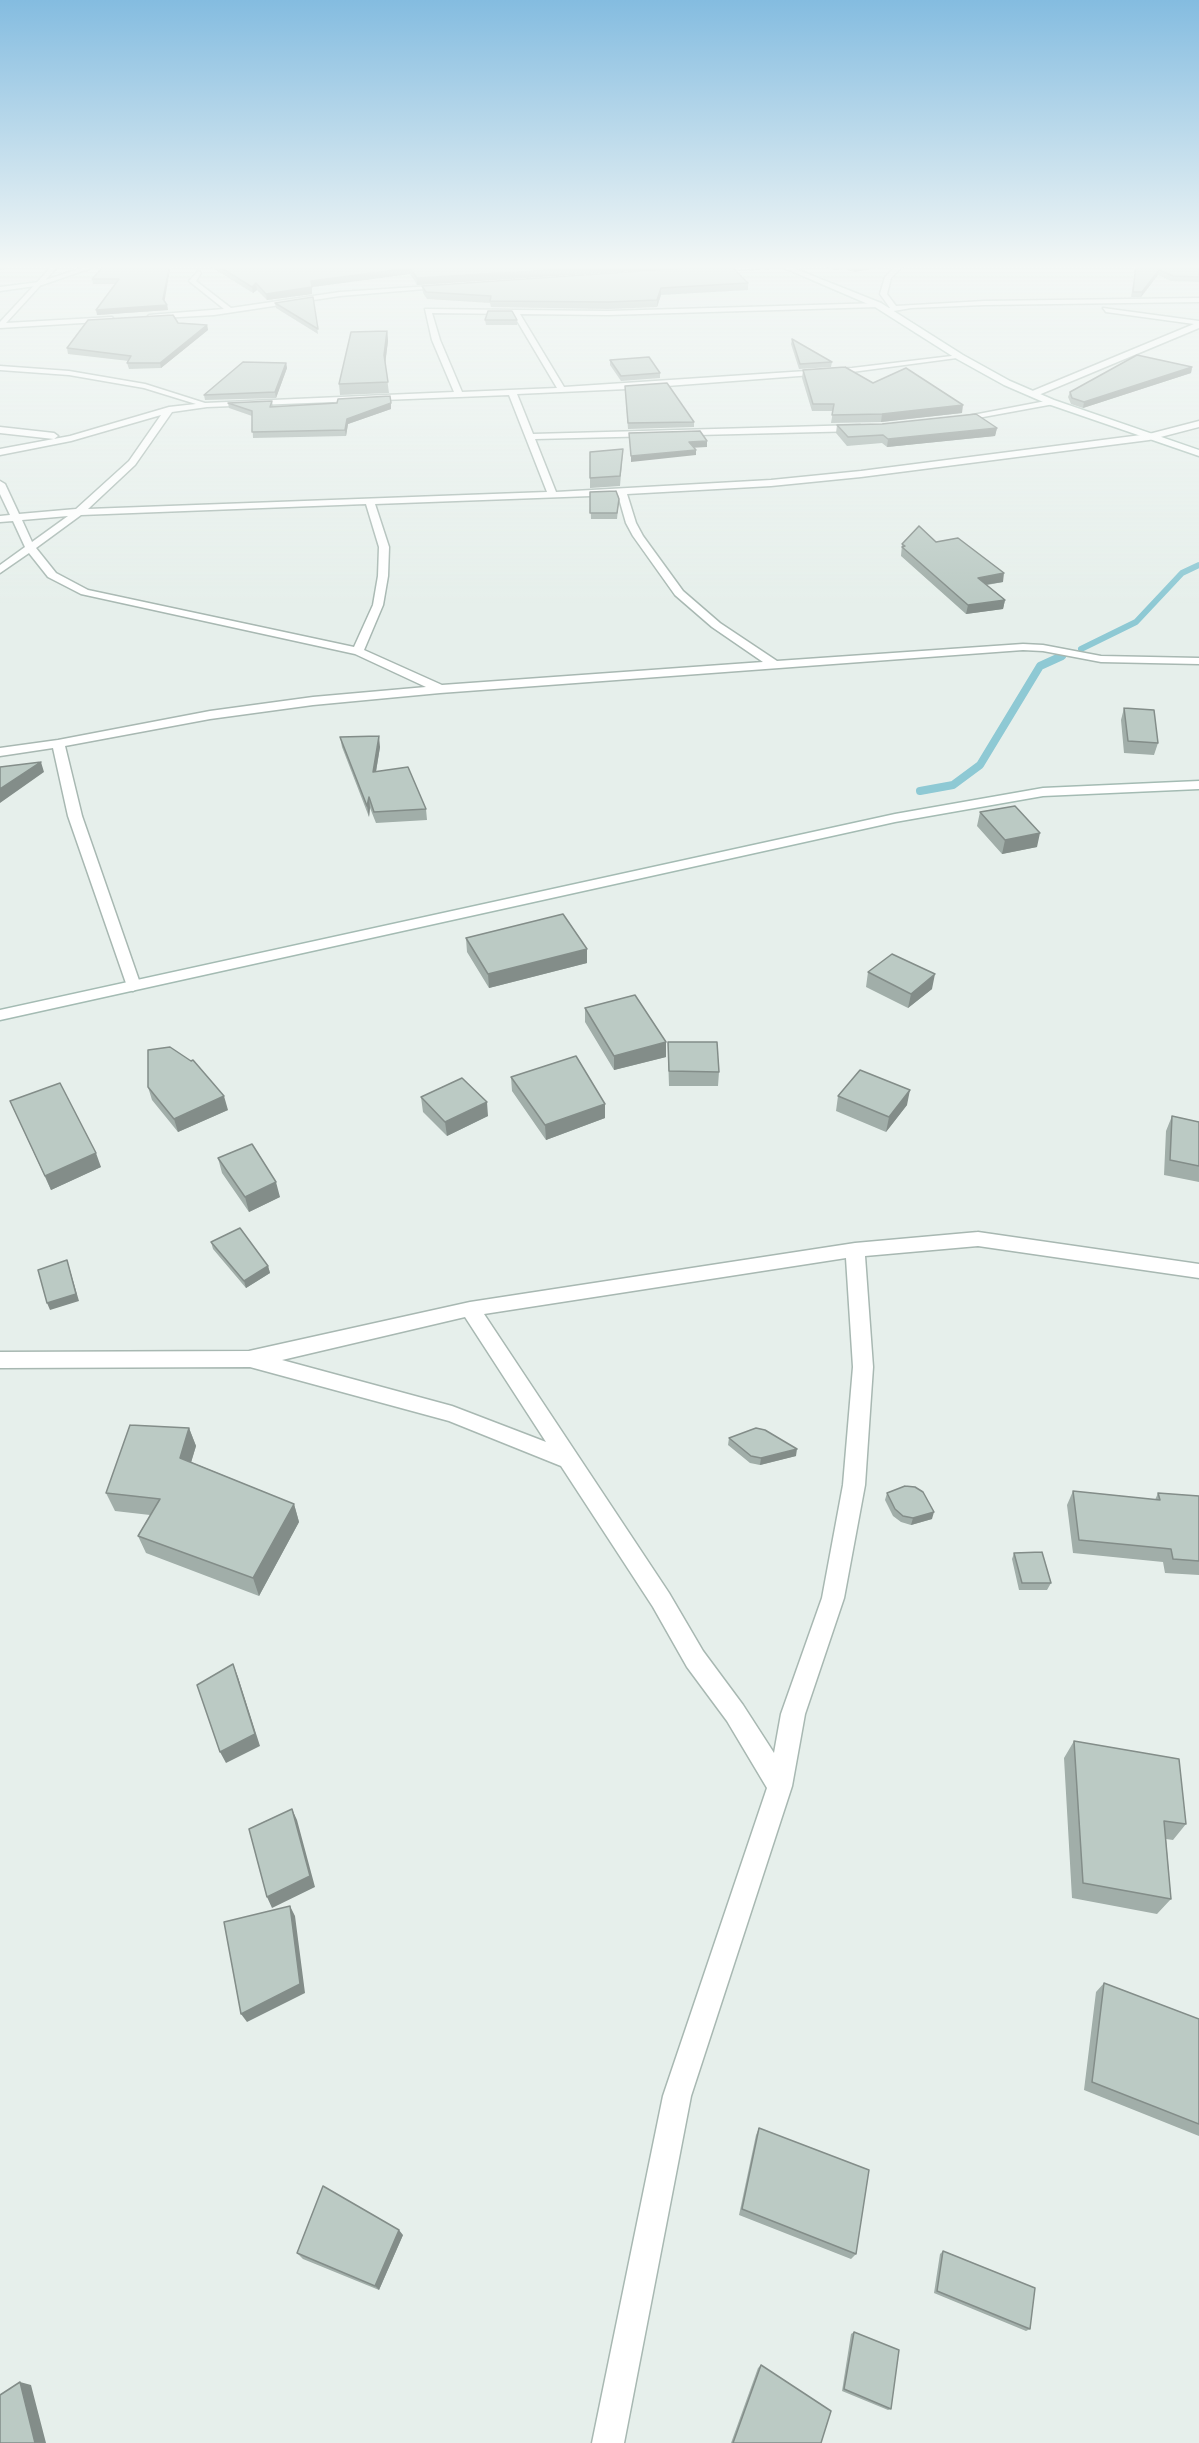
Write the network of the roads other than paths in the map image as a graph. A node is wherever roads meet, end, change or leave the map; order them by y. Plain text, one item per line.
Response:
1 (98, 378) edge
2 (452, 378) edge
3 (555, 378) edge
4 (736, 378) edge
5 (1001, 378) edge
6 (1070, 378) edge
7 (562, 390) junction
8 (512, 393) junction
9 (1032, 394) junction
10 (459, 395) junction
11 (1052, 402) junction
12 (207, 405) junction
13 (170, 410) junction
14 (945, 421) edge
15 (1199, 424) edge
16 (871, 427) edge
17 (0, 430) edge
18 (531, 437) junction
19 (1149, 437) junction
20 (71, 438) junction
21 (0, 452) edge
22 (1199, 453) edge
23 (0, 484) edge
24 (622, 492) junction
25 (552, 494) junction
26 (369, 500) junction
27 (79, 512) junction
28 (15, 518) junction
29 (0, 519) edge
30 (31, 549) junction
31 (0, 570) edge
32 (358, 651) junction
33 (1199, 661) edge
34 (776, 666) junction
35 (440, 689) junction
36 (58, 744) junction
37 (0, 752) edge
38 (1199, 785) edge
39 (133, 986) junction
40 (0, 1015) edge
41 (855, 1250) junction
42 (1199, 1271) edge
43 (470, 1309) junction
44 (249, 1359) junction
45 (0, 1360) edge
46 (567, 1459) junction
47 (780, 1786) junction
48 (608, 2443) edge

1 - 12 street
2 - 10 street
3 - 7 street
4 - 7 street
5 - 9 street
6 - 9 street
7 - 8 street
8 - 10 street
8 - 18 street
9 - 11 street
10 - 12 street
11 - 14 street
11 - 19 street
12 - 13 street
13 - 20 street
13 - 27 street
15 - 19 street
16 - 18 street
17 - 20 street
18 - 25 street
19 - 22 street
19 - 24 street
20 - 21 street
23 - 28 street
24 - 25 street
24 - 34 street
25 - 26 street
26 - 27 street
26 - 32 street
27 - 28 street
27 - 30 street
28 - 29 street
28 - 30 street
30 - 31 street
30 - 32 street
32 - 35 street
33 - 34 street
34 - 35 street
35 - 36 street
36 - 37 street
36 - 39 street
38 - 39 street
39 - 40 street
41 - 42 street
41 - 43 street
41 - 47 street
43 - 44 street
43 - 46 street
44 - 45 street
44 - 46 street
46 - 47 street
47 - 48 street

